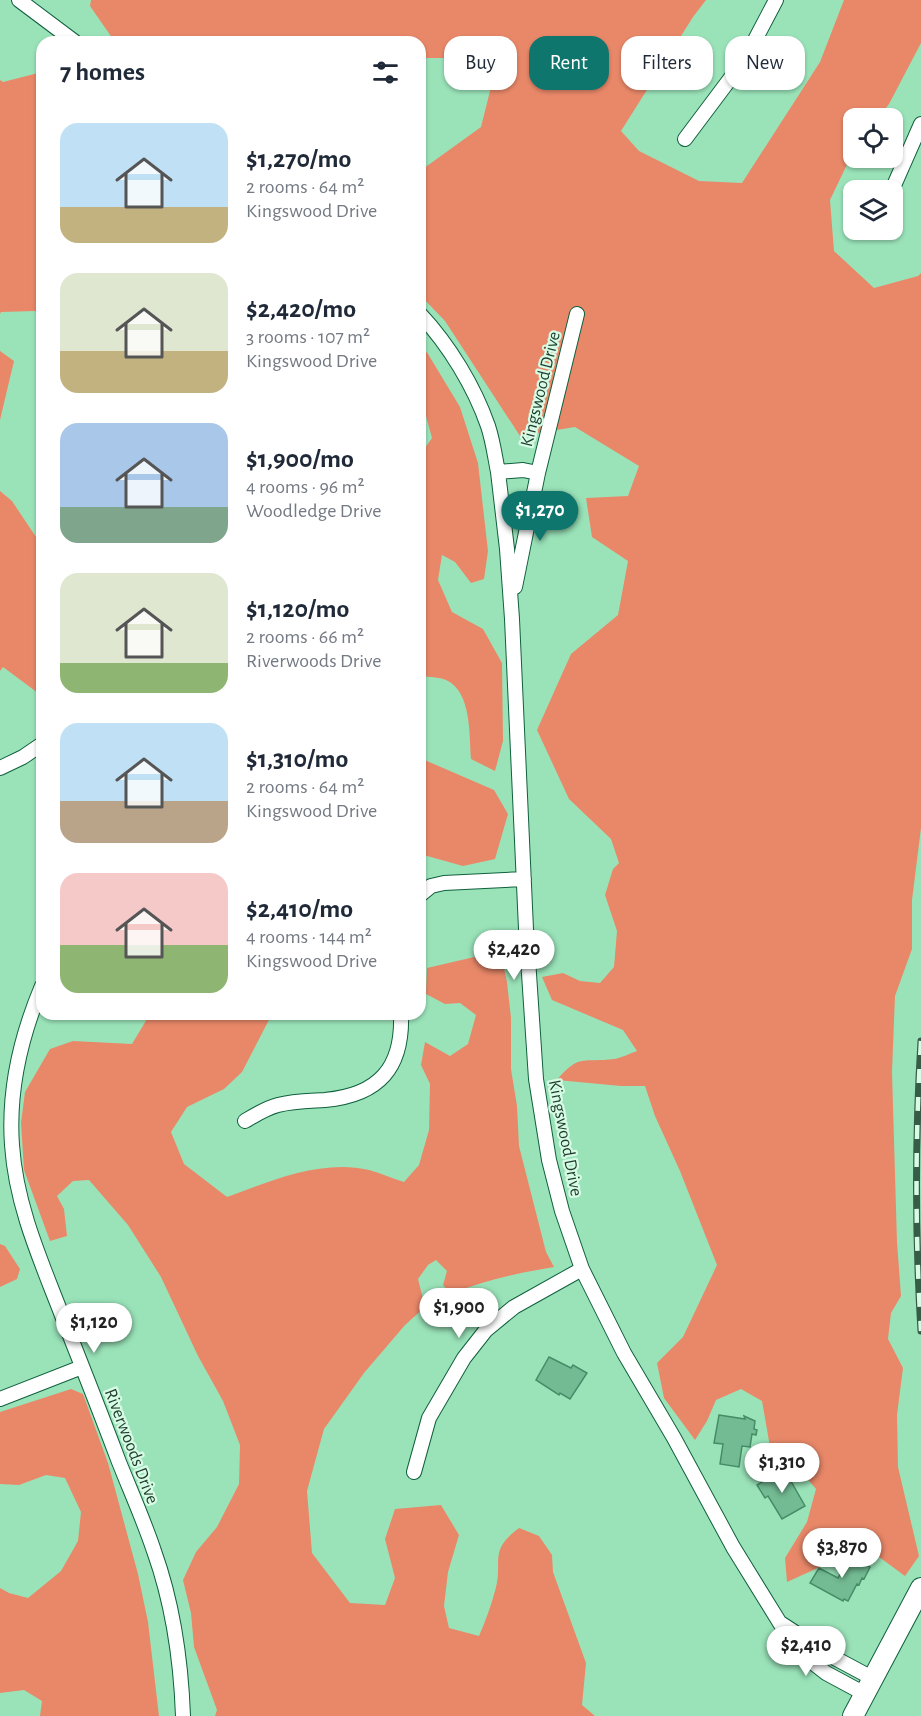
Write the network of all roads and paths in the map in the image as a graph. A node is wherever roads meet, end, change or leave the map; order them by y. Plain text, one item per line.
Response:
1 (19, 0) edge
2 (776, 0) edge
3 (35, 5) edge
4 (69, 36) edge
5 (921, 124) edge
6 (684, 139) dead end
7 (896, 180) edge
8 (576, 314) dead end
9 (426, 321) edge
10 (498, 472) junction
11 (538, 473) junction
12 (511, 604) junction
13 (36, 748) edge
14 (0, 768) edge
15 (524, 879) junction
16 (426, 890) edge
17 (36, 1000) edge
18 (400, 1020) edge
19 (245, 1121) dead end
20 (582, 1269) junction
21 (82, 1367) junction
22 (0, 1400) edge
23 (414, 1472) dead end
24 (921, 1588) edge
25 (870, 1686) junction
26 (183, 1716) edge
27 (854, 1716) edge

1 - 3 street
2 - 6 street
3 - 4 street
5 - 7 street
8 - 11 street, Kingswood Drive
9 - 10 street
10 - 11 street, Kingswood Drive
10 - 12 street, Kingswood Drive
11 - 12 street, Kingswood Drive
12 - 15 street, Kingswood Drive
13 - 14 street
15 - 16 street
15 - 20 street, Kingswood Drive
17 - 21 street, Riverwoods Drive
18 - 19 street
20 - 23 street
20 - 25 street, Kingswood Drive
21 - 22 street
21 - 26 street, Riverwoods Drive
24 - 25 main road
25 - 27 main road

